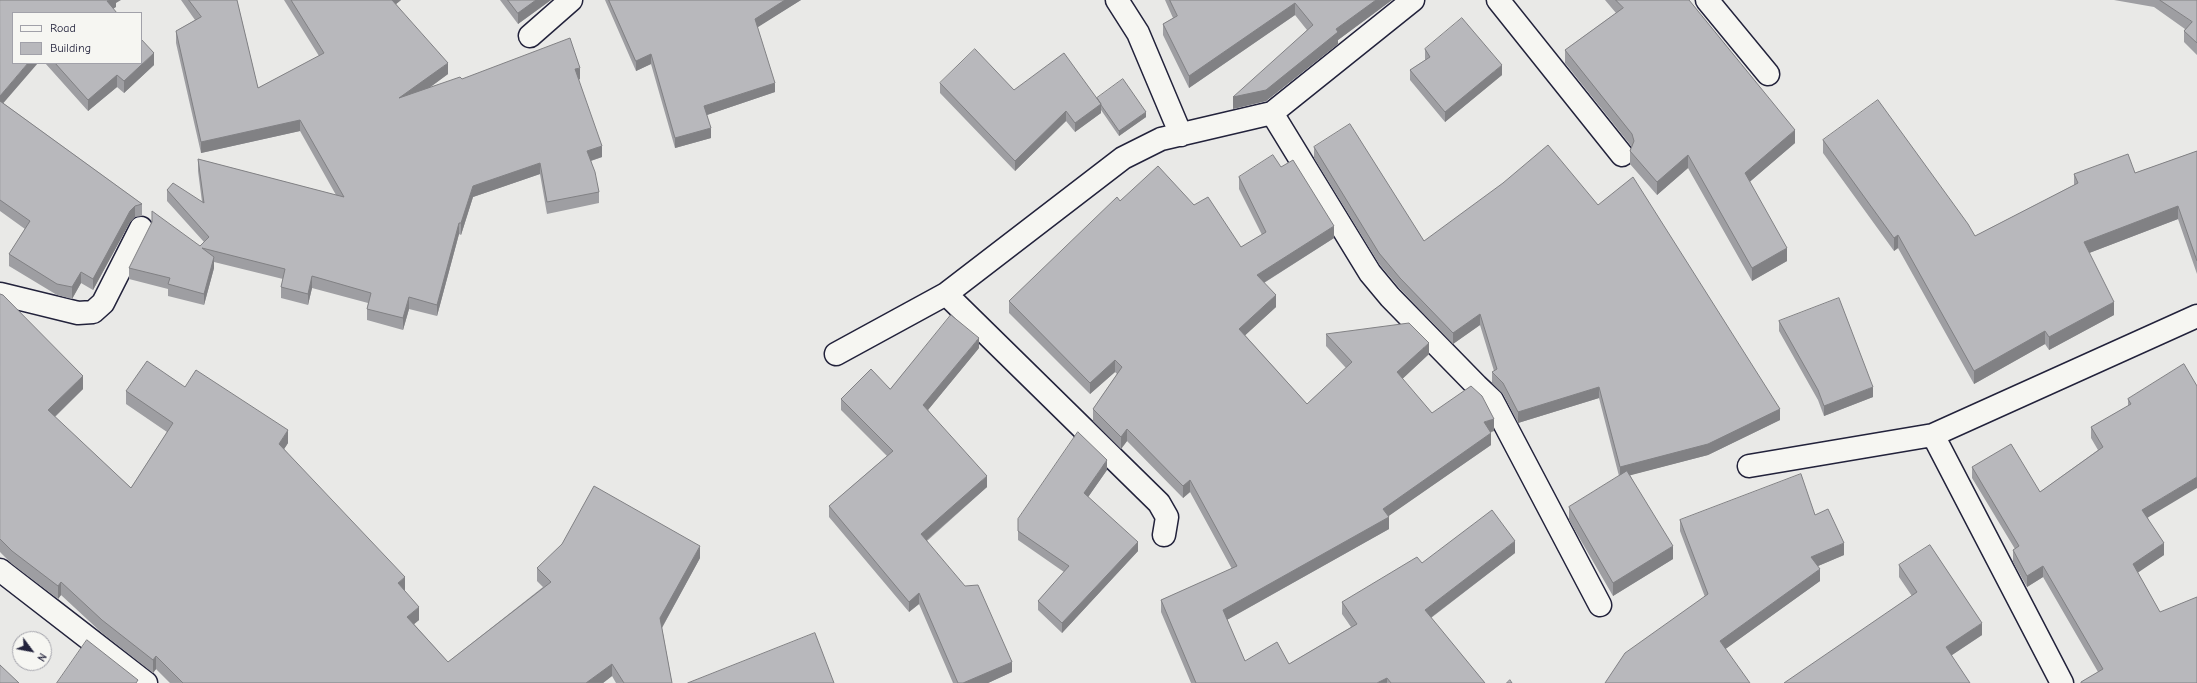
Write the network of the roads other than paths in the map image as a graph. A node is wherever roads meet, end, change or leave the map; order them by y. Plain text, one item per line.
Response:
1 (571, 0) edge
2 (1117, 0) edge
3 (1413, 0) edge
4 (1498, 0) edge
5 (1707, 0) edge
6 (530, 36) dead end
7 (1768, 74) dead end
8 (1272, 113) junction
9 (1181, 135) junction
10 (1622, 155) dead end
11 (141, 228) dead end
12 (0, 294) edge
13 (946, 294) junction
14 (2197, 316) edge
15 (836, 354) dead end
16 (1933, 435) junction
17 (1749, 466) dead end
18 (1164, 535) dead end
19 (0, 570) edge
20 (1600, 604) dead end
21 (146, 683) edge
22 (2062, 683) edge

1 - 6 street
2 - 9 street
3 - 8 street
4 - 10 street
5 - 7 street
8 - 9 street
8 - 20 street
9 - 13 street
11 - 12 street
13 - 15 street
13 - 18 street
14 - 16 street
16 - 17 street
16 - 22 street
19 - 21 street

